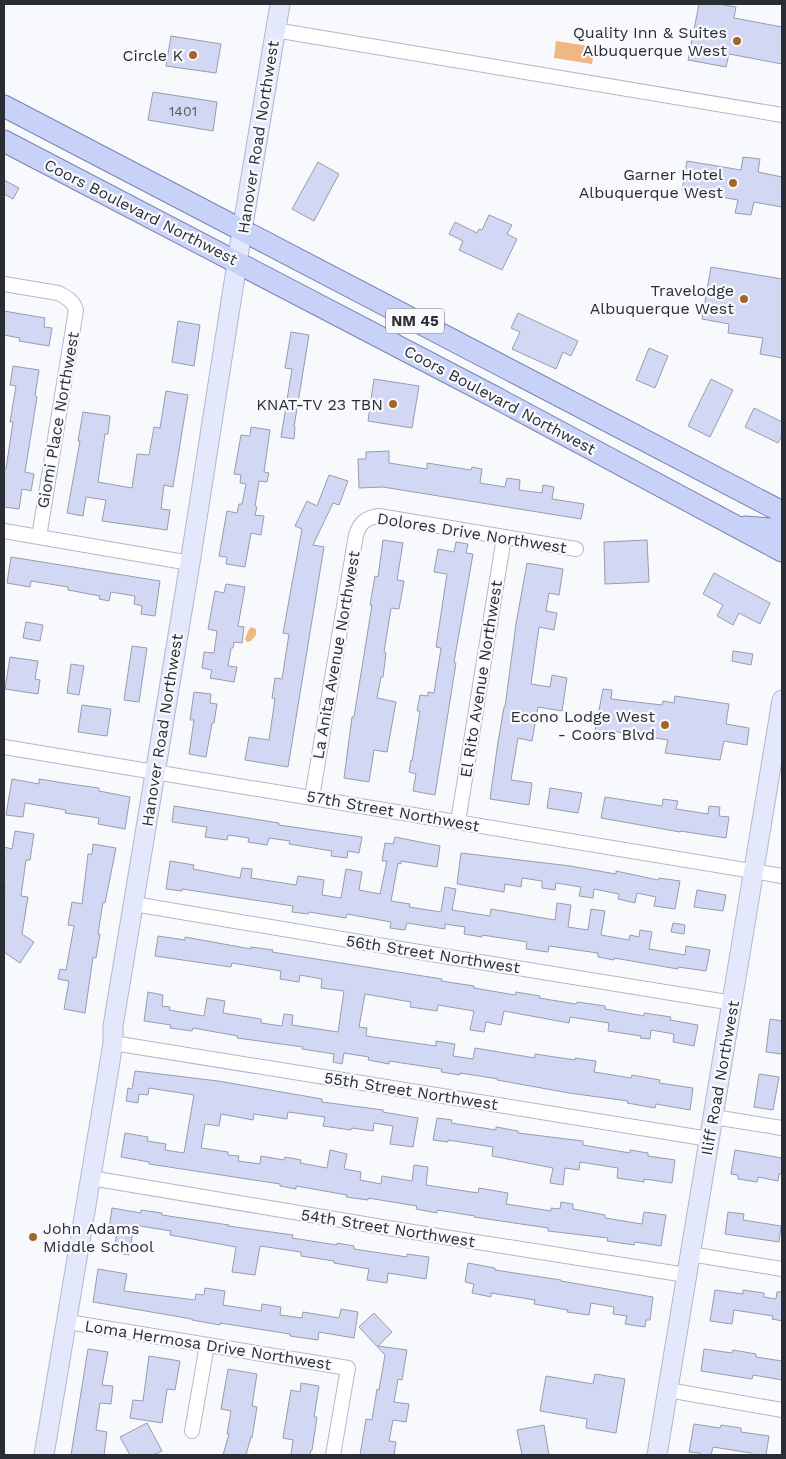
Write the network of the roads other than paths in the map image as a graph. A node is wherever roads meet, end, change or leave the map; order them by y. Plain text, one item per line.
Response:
1 (280, 4) edge
2 (276, 30) junction
3 (4, 106) edge
4 (782, 115) edge
5 (4, 123) edge
6 (4, 141) edge
7 (74, 143) junction
8 (242, 231) junction
9 (238, 262) junction
10 (4, 284) edge
11 (782, 512) edge
12 (368, 518) joint
13 (737, 526) junction
14 (782, 530) edge
15 (4, 531) edge
16 (38, 537) junction
17 (504, 537) junction
18 (576, 549) dead end
19 (782, 552) edge
20 (190, 563) junction
21 (782, 700) edge
22 (4, 747) edge
23 (155, 772) junction
24 (312, 797) junction
25 (458, 822) junction
26 (754, 871) junction
27 (782, 876) edge
28 (134, 904) junction
29 (733, 1002) junction
30 (113, 1044) junction
31 (714, 1117) junction
32 (782, 1128) edge
33 (709, 1139) junction
34 (91, 1178) junction
35 (690, 1254) junction
36 (782, 1269) edge
37 (686, 1275) junction
38 (68, 1322) junction
39 (207, 1345) junction
40 (668, 1390) junction
41 (782, 1410) edge
42 (192, 1431) dead end
43 (44, 1455) edge
44 (333, 1455) edge
45 (657, 1455) edge

1 - 2 street, Hanover Road Northwest
2 - 4 street
2 - 8 street, Hanover Road Northwest
3 - 7 main road, Coors Boulevard Northwest / NM 45
5 - 7 main road
6 - 9 main road, Coors Boulevard Northwest / NM 45
7 - 8 main road, Coors Boulevard Northwest / NM 45
8 - 9 street, Hanover Road Northwest
8 - 11 main road, Coors Boulevard Northwest / NM 45
9 - 13 main road, Coors Boulevard Northwest / NM 45
9 - 20 street, Hanover Road Northwest
10 - 16 street, Giomi Place Northwest
12 - 17 street, Dolores Drive Northwest
12 - 24 street, La Anita Avenue Northwest
13 - 14 main road
13 - 19 main road, Coors Boulevard Northwest / NM 45
15 - 16 street
16 - 20 street
17 - 18 street, Dolores Drive Northwest
17 - 25 street, El Rito Avenue Northwest
20 - 23 street, Hanover Road Northwest
21 - 26 street, Iliff Road Northwest
22 - 23 street, 57th Street Northwest
23 - 24 street, 57th Street Northwest
23 - 28 street, Hanover Road Northwest
24 - 25 street, 57th Street Northwest
25 - 26 street, 57th Street Northwest
26 - 27 street, 57th Street Northwest
26 - 29 street, Iliff Road Northwest
28 - 29 street, 56th Street Northwest
28 - 30 street, Hanover Road Northwest
29 - 31 street, Iliff Road Northwest
30 - 33 street, 55th Street Northwest
30 - 34 street, Hanover Road Northwest
31 - 32 street
31 - 33 street, Iliff Road Northwest
33 - 35 street, Iliff Road Northwest
34 - 37 street, 54th Street Northwest
34 - 38 street, Hanover Road Northwest
35 - 36 street
35 - 37 street, Iliff Road Northwest
37 - 40 street, Iliff Road Northwest
38 - 39 street, Loma Hermosa Drive Northwest
38 - 43 street, Hanover Road Northwest
39 - 42 street
39 - 44 street, Loma Hermosa Drive Northwest
40 - 41 street
40 - 45 street, Iliff Road Northwest

